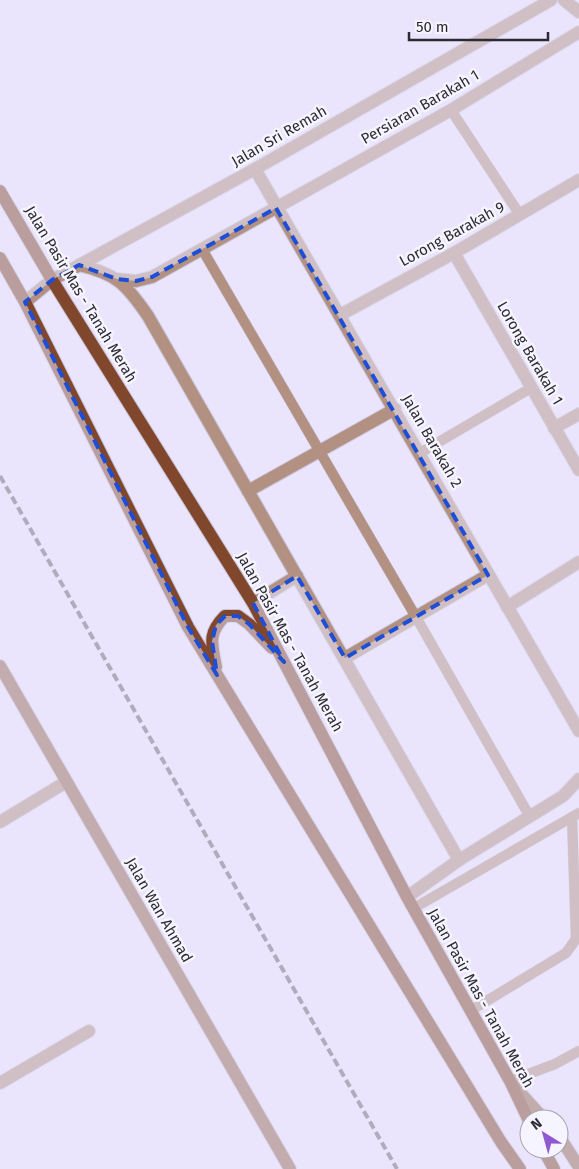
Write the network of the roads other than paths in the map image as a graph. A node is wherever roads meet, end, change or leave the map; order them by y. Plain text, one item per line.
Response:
1 (550, 0) edge
2 (564, 0) edge
3 (579, 12) edge
4 (579, 32) edge
5 (451, 110) junction
6 (255, 169) junction
7 (579, 180) edge
8 (0, 191) edge
9 (276, 208) junction
10 (520, 215) junction
11 (202, 249) junction
12 (454, 252) junction
13 (0, 258) edge
14 (79, 265) junction
15 (117, 279) junction
16 (52, 280) junction
17 (26, 302) junction
18 (340, 315) junction
19 (531, 388) junction
20 (395, 409) junction
21 (579, 414) edge
22 (554, 428) junction
23 (319, 451) junction
24 (420, 453) junction
25 (579, 470) edge
26 (248, 491) junction
27 (579, 562) edge
28 (488, 575) junction
29 (297, 576) junction
30 (254, 603) junction
31 (507, 607) junction
32 (416, 617) junction
33 (345, 658) junction
34 (284, 662) junction
35 (0, 666) edge
36 (217, 675) junction
37 (576, 716) edge
38 (579, 731) edge
39 (579, 779) edge
40 (66, 782) junction
41 (575, 815) edge
42 (530, 817) junction
43 (0, 822) edge
44 (459, 860) junction
45 (410, 903) junction
46 (470, 1011) junction
47 (89, 1031) dead end
48 (579, 1051) edge
49 (510, 1081) junction
50 (0, 1083) edge
51 (523, 1109) edge
52 (535, 1109) edge
53 (500, 1142) junction
54 (569, 1152) edge
55 (579, 1167) edge
56 (290, 1169) edge
57 (515, 1169) edge
58 (520, 1169) edge

1 - 6 street, Jalan Sri Remah
2 - 3 street
4 - 5 street, Persiaran Barakah 1
5 - 9 street, Persiaran Barakah 1
5 - 10 lane
6 - 9 street, Jalan Barakah 2
6 - 14 street, Jalan Sri Remah
7 - 10 street, Lorong Barakah 9
8 - 16 main road, Jalan Pasir Mas - Tanah Merah
9 - 11 street, Persiaran Barakah 1
9 - 18 street, Jalan Barakah 2
10 - 12 street, Lorong Barakah 9
11 - 15 street, Persiaran Barakah 1
11 - 23 lane
12 - 18 street, Lorong Barakah 9
12 - 19 street, Lorong Barakah 1
13 - 17 main road
14 - 15 street
14 - 16 street, Jalan Sri Remah
15 - 26 street
16 - 17 street, Jalan Sri Remah
16 - 30 main road, Jalan Pasir Mas - Tanah Merah
17 - 36 main road
18 - 20 street, Jalan Barakah 2
19 - 22 street, Lorong Barakah 1
19 - 24 lane
20 - 23 street
20 - 24 street, Jalan Barakah 2
21 - 22 street
22 - 25 street, Lorong Barakah 1
23 - 26 street
23 - 32 lane
24 - 28 street, Jalan Barakah 2
26 - 29 street
27 - 31 street
28 - 31 street, Jalan Barakah 2
28 - 32 street
29 - 30 street
29 - 33 street
30 - 34 main road, Jalan Pasir Mas - Tanah Merah
31 - 37 street, Jalan Barakah 2
32 - 33 street
32 - 42 lane
33 - 44 street
34 - 36 main road
34 - 45 main road, Jalan Pasir Mas - Tanah Merah
35 - 40 street, Jalan Wan Ahmad
36 - 53 main road
37 - 38 street, Jalan Barakah 2
39 - 42 street
40 - 43 street
40 - 56 street, Jalan Wan Ahmad
41 - 45 lane
41 - 46 lane
42 - 44 street
44 - 45 street
45 - 46 main road, Jalan Pasir Mas - Tanah Merah
46 - 49 main road, Jalan Pasir Mas - Tanah Merah
47 - 50 street
48 - 49 lane
49 - 51 main road, Jalan Pasir Mas - Tanah Merah
49 - 52 street
53 - 57 street
53 - 58 main road
54 - 55 street

